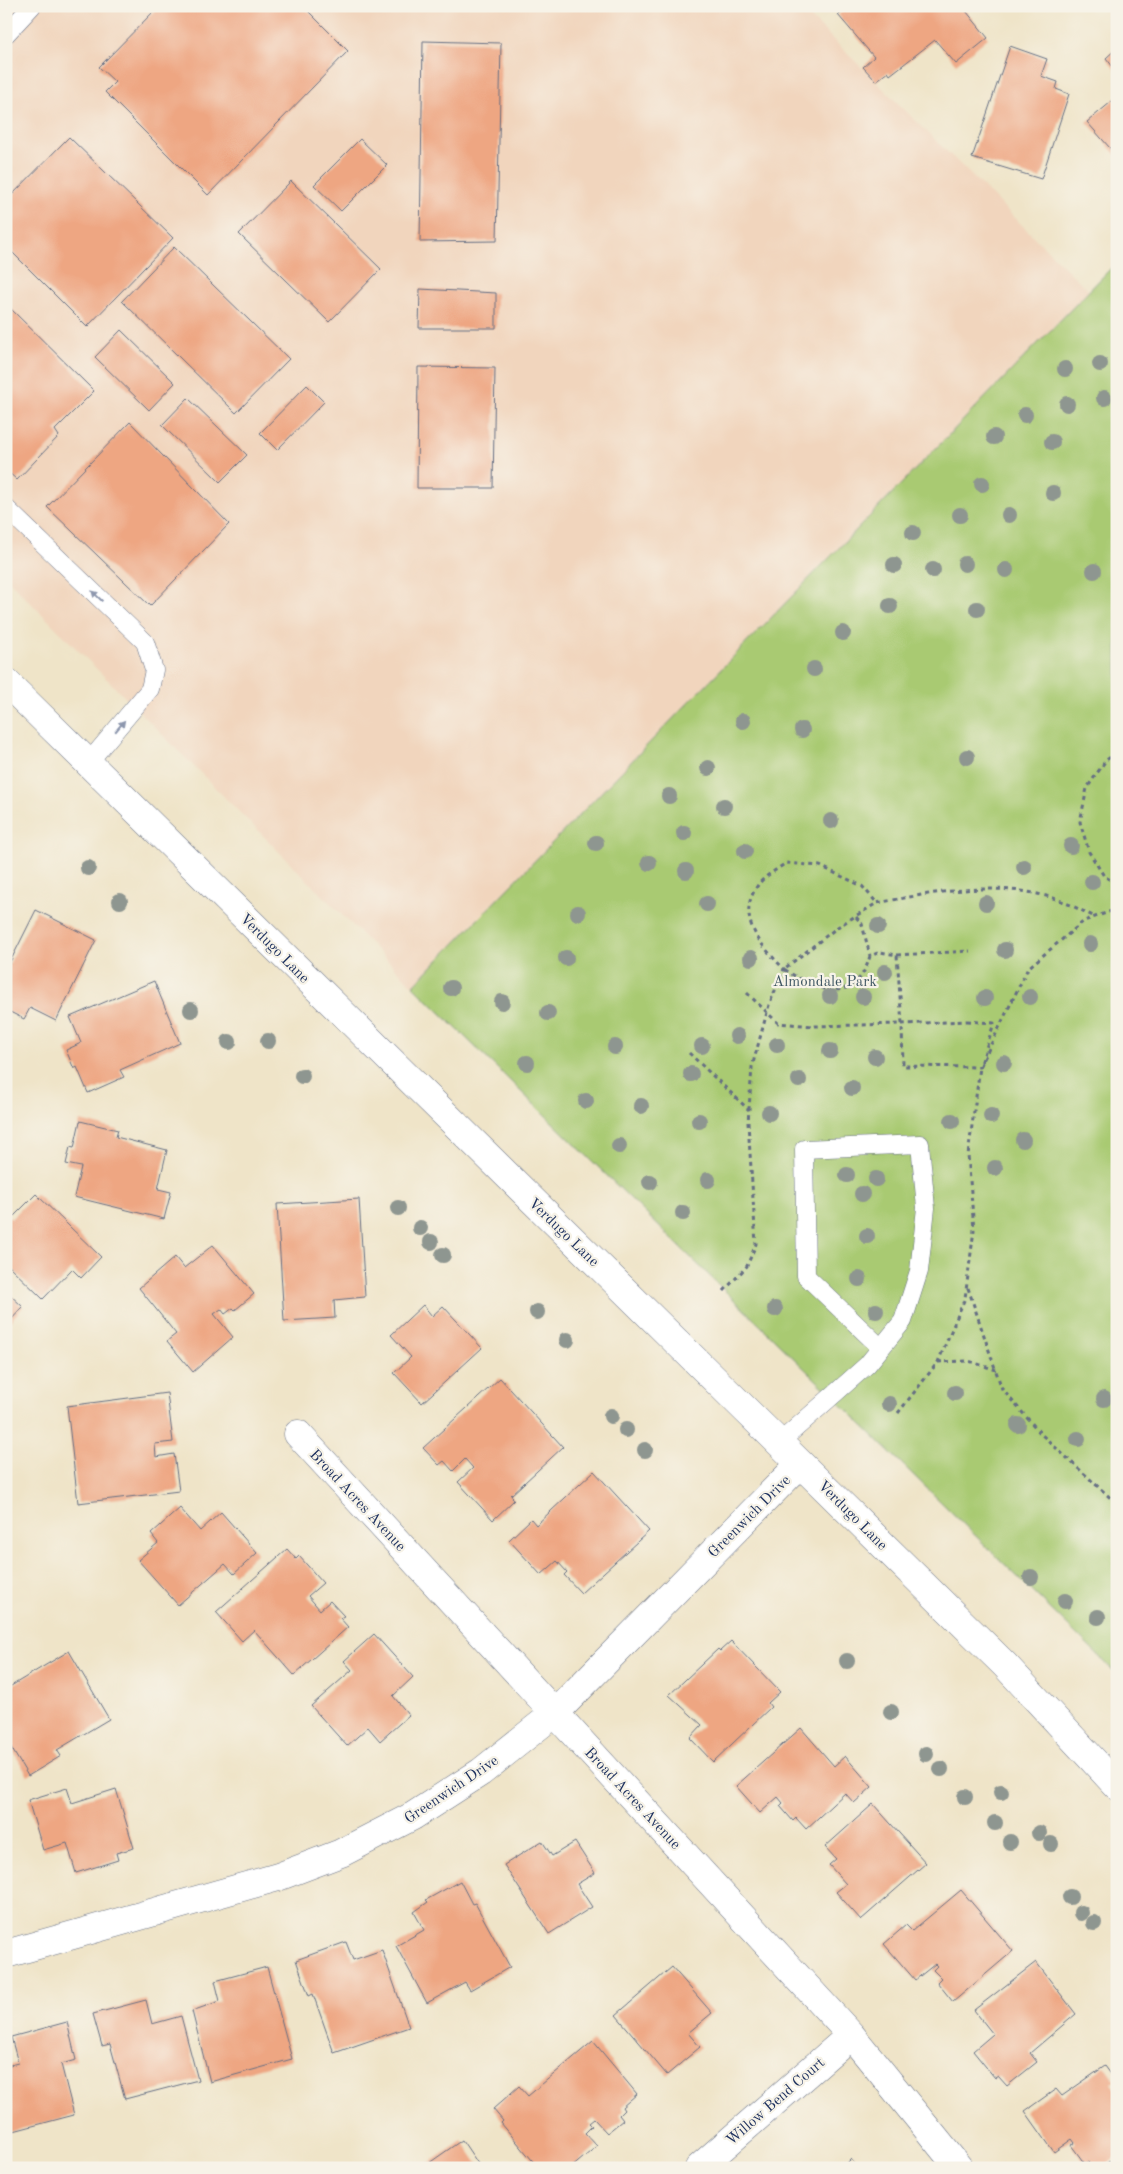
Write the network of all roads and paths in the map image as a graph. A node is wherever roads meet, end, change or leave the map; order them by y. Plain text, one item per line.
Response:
1 (32, 6) edge
2 (6, 34) edge
3 (6, 508) edge
4 (6, 682) edge
5 (1117, 754) edge
6 (88, 763) junction
7 (1117, 884) edge
8 (877, 903) junction
9 (1117, 909) edge
10 (856, 917) junction
11 (1095, 917) junction
12 (970, 951) dead end
13 (897, 955) junction
14 (870, 956) junction
15 (784, 969) junction
16 (747, 993) dead end
17 (767, 1010) junction
18 (902, 1024) junction
19 (689, 1053) dead end
20 (980, 1066) junction
21 (749, 1110) junction
22 (967, 1286) junction
23 (724, 1291) dead end
24 (881, 1348) junction
25 (938, 1362) junction
26 (996, 1370) junction
27 (898, 1413) dead end
28 (298, 1434) dead end
29 (778, 1443) junction
30 (800, 1464) junction
31 (1117, 1504) edge
32 (555, 1713) junction
33 (1117, 1786) edge
34 (6, 1954) edge
35 (851, 2035) junction
36 (699, 2168) edge
37 (959, 2168) edge

1 - 2 lane
6 -> 3 lane
4 - 6 street, Verdugo Lane
5 - 7 path
6 - 29 street, Verdugo Lane
8 - 10 path
8 - 11 path
8 - 15 path
9 - 11 path
10 - 14 path
10 - 15 path
11 - 20 path
12 - 13 path
13 - 14 path
13 - 18 path
14 - 15 path
15 - 17 path
16 - 17 path
17 - 18 path
17 - 21 path
18 - 20 path
18 - 20 path
19 - 21 path
20 - 22 path
21 - 23 path
22 - 25 path
22 - 26 path
24 - 24 lane
24 - 29 lane
25 - 26 path
25 - 27 path
26 - 31 path
28 - 32 street, Broad Acres Avenue
29 - 30 street, Verdugo Lane
30 - 32 street, Greenwich Drive
30 - 33 street, Verdugo Lane
32 - 34 street, Greenwich Drive
32 - 35 street, Broad Acres Avenue
35 - 36 street, Willow Bend Court
35 - 37 street, Broad Acres Avenue

